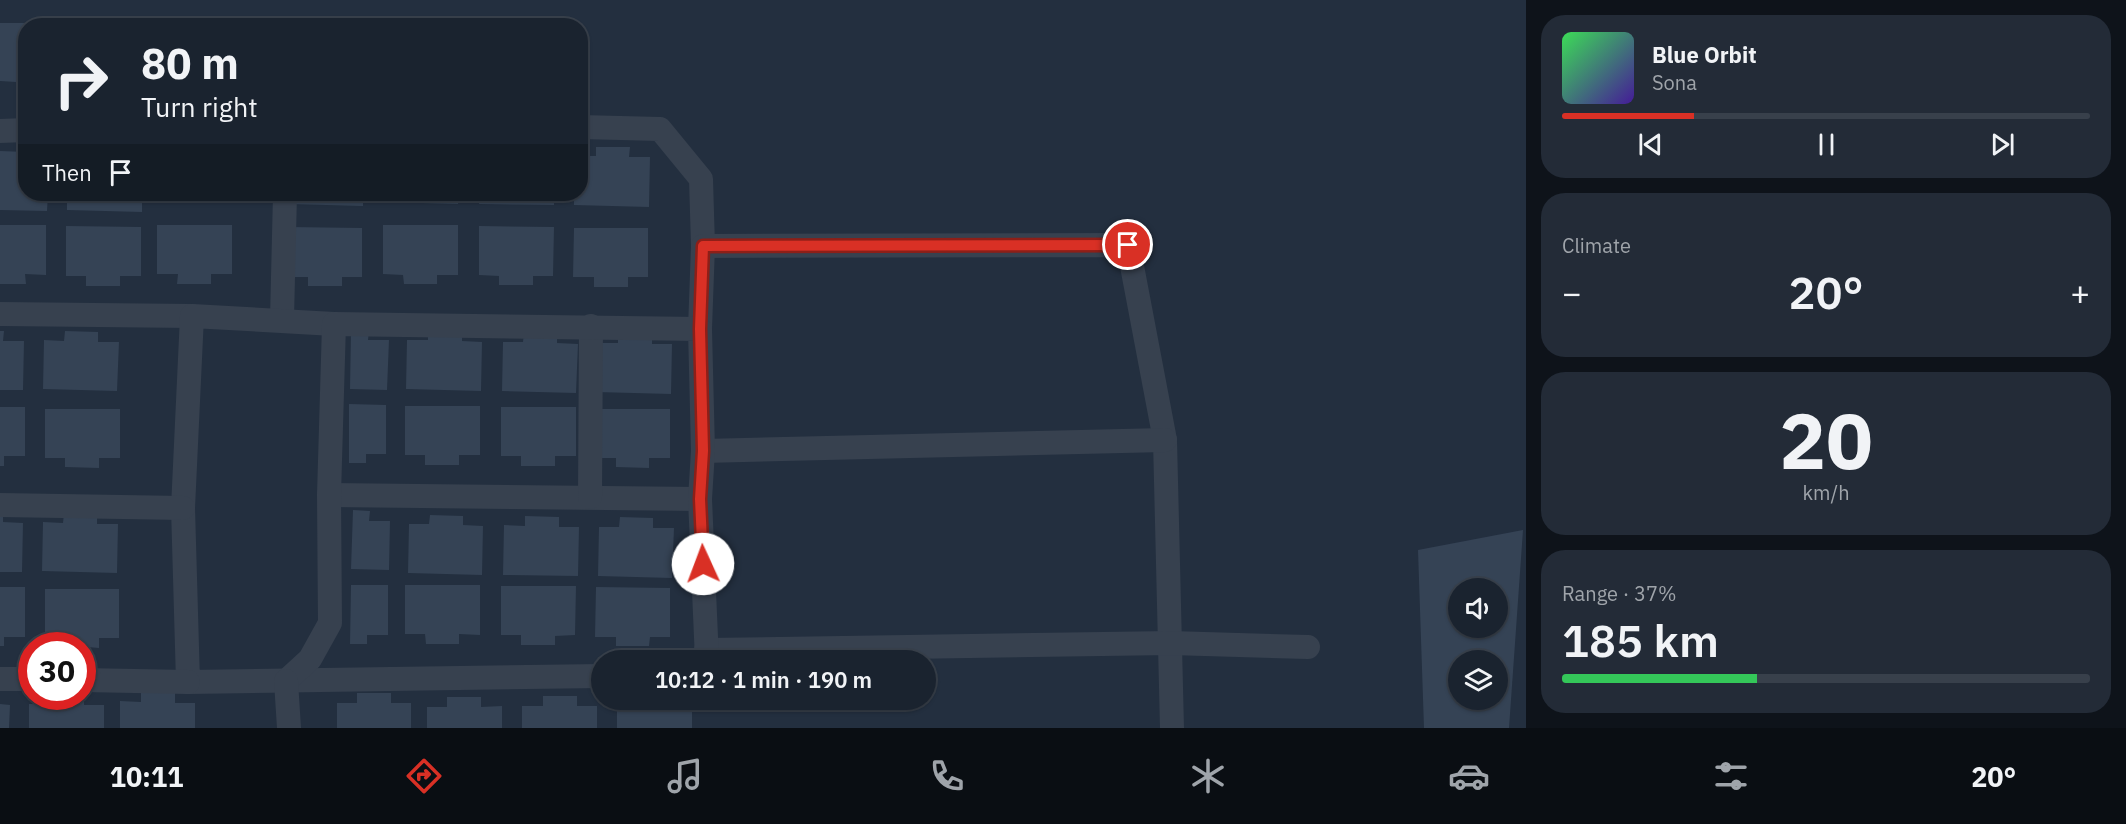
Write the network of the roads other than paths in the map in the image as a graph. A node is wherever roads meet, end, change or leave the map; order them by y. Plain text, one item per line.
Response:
1 (588, 127) edge
2 (18, 130) edge
3 (0, 131) edge
4 (285, 201) edge
5 (703, 246) junction
6 (0, 314) edge
7 (192, 316) junction
8 (282, 319) junction
9 (334, 324) junction
10 (591, 326) junction
11 (700, 329) junction
12 (1165, 440) junction
13 (703, 451) junction
14 (329, 495) junction
15 (590, 497) junction
16 (700, 499) junction
17 (0, 505) edge
18 (183, 508) junction
19 (1171, 644) junction
20 (1308, 647) dead end
21 (706, 650) edge
22 (917, 650) edge
23 (591, 676) edge
24 (0, 679) edge
25 (18, 679) edge
26 (96, 680) edge
27 (286, 681) junction
28 (188, 682) junction
29 (289, 728) edge
30 (1172, 728) edge

1 - 5 street
2 - 3 street
4 - 8 street
5 - 11 street
5 - 12 street
6 - 7 street
7 - 8 street
7 - 18 street
8 - 9 street
9 - 10 street
9 - 14 street
10 - 11 street
10 - 15 street
11 - 13 street
12 - 13 street
12 - 19 street
13 - 16 street
14 - 15 street
14 - 27 street
15 - 16 street
16 - 21 street
17 - 18 street
18 - 28 street
19 - 20 street
19 - 22 street
19 - 30 street
23 - 27 street
24 - 25 street
26 - 28 street
27 - 28 street
27 - 29 street

